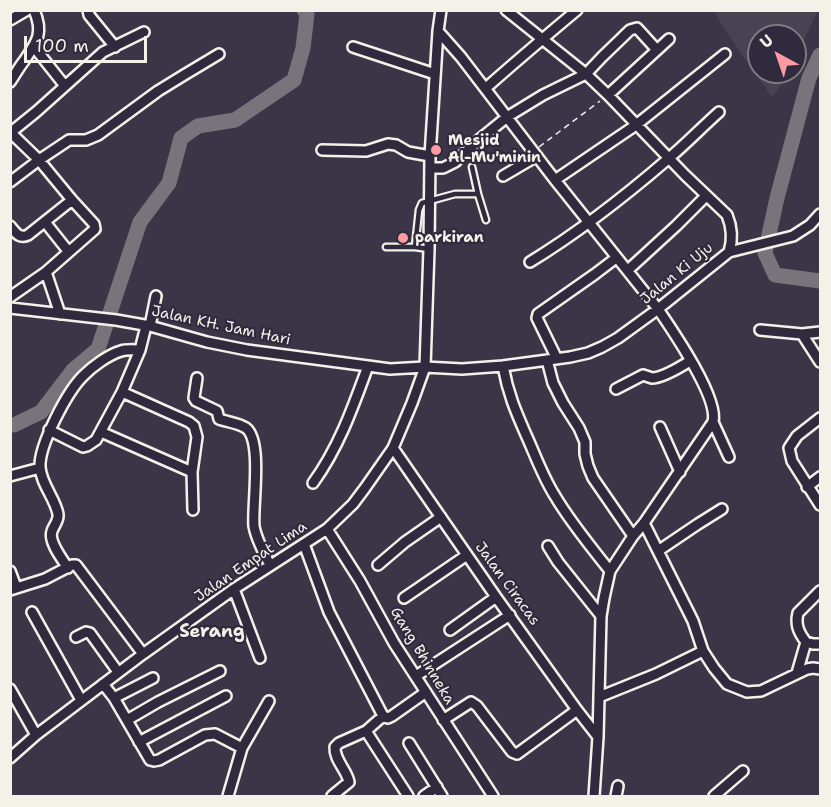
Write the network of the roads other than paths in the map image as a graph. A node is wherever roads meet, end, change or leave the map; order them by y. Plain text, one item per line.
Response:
1 (27, 10) edge
2 (34, 10) edge
3 (88, 10) edge
4 (441, 10) edge
5 (506, 10) edge
6 (577, 10) edge
7 (10, 20) edge
8 (438, 31) junction
9 (144, 32) dead end
10 (669, 39) dead end
11 (542, 41) junction
12 (34, 47) junction
13 (115, 47) junction
14 (353, 47) dead end
15 (657, 50) junction
16 (219, 54) dead end
17 (725, 54) dead end
18 (435, 74) junction
19 (586, 74) junction
20 (10, 82) edge
21 (65, 86) junction
22 (486, 88) junction
23 (608, 95) junction
24 (719, 112) dead end
25 (507, 117) junction
26 (636, 125) junction
27 (11, 132) edge
28 (322, 150) dead end
29 (535, 154) junction
30 (430, 156) junction
31 (669, 159) junction
32 (39, 160) junction
33 (472, 167) dead end
34 (430, 168) junction
35 (503, 176) dead end
36 (555, 180) junction
37 (10, 182) edge
38 (478, 194) junction
39 (706, 196) junction
40 (72, 200) junction
41 (430, 200) junction
42 (820, 214) edge
43 (486, 220) dead end
44 (45, 222) junction
45 (589, 223) junction
46 (10, 226) edge
47 (386, 247) dead end
48 (415, 247) junction
49 (429, 249) junction
50 (68, 251) junction
51 (729, 252) junction
52 (616, 258) junction
53 (530, 262) dead end
54 (628, 270) junction
55 (46, 272) junction
56 (156, 296) dead end
57 (10, 297) edge
58 (10, 308) edge
59 (658, 309) junction
60 (62, 314) junction
61 (148, 326) junction
62 (759, 330) dead end
63 (820, 332) edge
64 (802, 334) junction
65 (140, 350) junction
66 (552, 360) junction
67 (690, 361) junction
68 (820, 362) edge
69 (368, 366) junction
70 (503, 366) junction
71 (425, 367) junction
72 (197, 378) dead end
73 (616, 389) dead end
74 (122, 392) junction
75 (820, 418) edge
76 (713, 422) junction
77 (660, 427) dead end
78 (49, 430) junction
79 (101, 432) junction
80 (393, 448) junction
81 (729, 457) dead end
82 (40, 468) junction
83 (192, 472) junction
84 (680, 472) junction
85 (10, 476) edge
86 (820, 477) edge
87 (313, 483) dead end
88 (807, 487) junction
89 (820, 505) edge
90 (722, 509) dead end
91 (193, 510) dead end
92 (441, 517) junction
93 (644, 523) junction
94 (327, 529) junction
95 (633, 536) junction
96 (304, 544) junction
97 (548, 546) dead end
98 (658, 551) junction
99 (467, 555) junction
100 (378, 565) dead end
101 (270, 566) junction
102 (68, 568) junction
103 (10, 571) edge
104 (610, 571) junction
105 (13, 589) edge
106 (234, 589) junction
107 (820, 591) edge
108 (496, 597) junction
109 (404, 598) dead end
110 (32, 612) dead end
111 (510, 615) junction
112 (601, 616) junction
113 (450, 630) dead end
114 (76, 637) dead end
115 (807, 642) junction
116 (820, 644) edge
117 (704, 651) junction
118 (143, 654) junction
119 (260, 657) dead end
120 (820, 669) edge
121 (220, 671) dead end
122 (118, 672) junction
123 (796, 673) junction
124 (417, 676) junction
125 (153, 678) dead end
126 (103, 684) junction
127 (10, 688) edge
128 (426, 692) junction
129 (226, 696) dead end
130 (599, 697) junction
131 (114, 698) junction
132 (81, 700) junction
133 (269, 701) dead end
134 (577, 710) junction
135 (383, 716) junction
136 (127, 720) junction
137 (443, 720) junction
138 (366, 731) junction
139 (36, 735) junction
140 (598, 737) junction
141 (139, 742) junction
142 (410, 743) dead end
143 (242, 748) junction
144 (10, 758) edge
145 (743, 771) dead end
146 (436, 787) junction
147 (228, 796) edge
148 (332, 796) edge
149 (408, 796) edge
150 (424, 796) edge
151 (442, 796) edge
152 (493, 796) edge
153 (594, 796) edge
154 (714, 796) edge

1 - 7 street
2 - 12 street
3 - 13 street
4 - 8 street, Jalan Empat Lima
5 - 11 street, Jalan Ki Uju
6 - 11 street
8 - 18 street, Jalan Empat Lima
8 - 22 street
9 - 13 street
10 - 15 street
11 - 19 street, Jalan Ki Uju
11 - 22 street
12 - 20 street
12 - 21 street
13 - 21 street
14 - 18 street
15 - 19 street
15 - 23 street
16 - 32 street
17 - 26 street
18 - 30 street, Jalan Empat Lima
19 - 23 street, Jalan Ki Uju
19 - 25 street
21 - 27 street
22 - 25 street
23 - 26 street, Jalan Ki Uju
24 - 31 street
25 - 29 street
25 - 34 street
26 - 31 street, Jalan Ki Uju
26 - 36 street
27 - 32 street
28 - 30 street
29 - 35 street
29 - 36 street
30 - 34 street, Jalan Empat Lima
31 - 39 street, Jalan Ki Uju
31 - 45 street
32 - 37 street
32 - 40 street
33 - 38 lane
34 - 41 street, Jalan Empat Lima
36 - 45 street
38 - 41 lane
38 - 43 lane
39 - 51 street, Jalan Ki Uju
39 - 54 street
40 - 44 street
40 - 50 street
41 - 48 lane
41 - 49 street, Jalan Empat Lima
42 - 51 street
44 - 46 street
44 - 50 street
45 - 52 street
45 - 53 street
47 - 48 lane
48 - 49 lane
49 - 71 street, Jalan Empat Lima
50 - 55 street
51 - 59 street, Jalan Ki Uju
52 - 54 street
52 - 66 street
54 - 59 street
55 - 57 street
55 - 60 street
56 - 61 street
58 - 60 street, Jalan KH. Jam Hari
59 - 66 street, Jalan Ki Uju
59 - 67 street
60 - 61 street, Jalan KH. Jam Hari
61 - 65 street
61 - 69 street, Jalan KH. Jam Hari
62 - 64 street
63 - 64 street
64 - 68 street
65 - 74 street
65 - 78 street
66 - 70 street, Jalan Ki Uju
66 - 95 street
67 - 73 street
67 - 76 street
69 - 71 street, Jalan KH. Jam Hari
69 - 87 street
70 - 71 street, Jalan Ki Uju
70 - 104 street
71 - 80 street, Jalan Empat Lima
72 - 101 street
74 - 79 street
74 - 83 street
75 - 88 street
76 - 81 street
76 - 84 street
77 - 84 street
78 - 79 street
78 - 82 street
79 - 83 street
80 - 92 street, Jalan Ciracas
80 - 94 street, Jalan Empat Lima
82 - 85 street
82 - 102 street
83 - 91 street
84 - 93 street
86 - 88 street
88 - 89 street
90 - 98 street
92 - 99 street, Jalan Ciracas
92 - 100 street
93 - 95 street
93 - 98 street
94 - 96 street, Jalan Empat Lima
94 - 124 street, Gang Bhinneka
95 - 104 street
96 - 101 street, Jalan Empat Lima
96 - 135 street
97 - 112 street
98 - 117 street
99 - 108 street, Jalan Ciracas
99 - 109 street
101 - 106 street, Jalan Empat Lima
102 - 105 street
102 - 118 street
103 - 105 street
104 - 112 street
106 - 118 street, Jalan Empat Lima
106 - 119 street
107 - 115 street
108 - 111 street, Jalan Ciracas
108 - 113 street
110 - 132 street
111 - 124 street
111 - 134 street, Jalan Ciracas
112 - 130 street
114 - 122 street
115 - 116 street
115 - 123 street
117 - 123 street
117 - 130 street
118 - 122 street, Jalan Empat Lima
120 - 123 street
121 - 136 street
122 - 126 street, Jalan Empat Lima
124 - 128 street, Gang Bhinneka
125 - 131 street
126 - 131 street
126 - 132 street, Jalan Empat Lima
127 - 139 street
128 - 135 street
128 - 137 street, Gang Bhinneka
129 - 141 street
130 - 140 street
131 - 136 street
132 - 139 street, Jalan Empat Lima
133 - 143 street
134 - 137 street
134 - 140 street, Jalan Ciracas
135 - 138 street
136 - 141 street
137 - 152 street, Gang Bhinneka
138 - 148 street
138 - 149 street
139 - 144 street, Jalan Empat Lima
140 - 153 street
141 - 143 street
142 - 146 street
143 - 147 street
145 - 154 street
146 - 150 street
146 - 151 street

